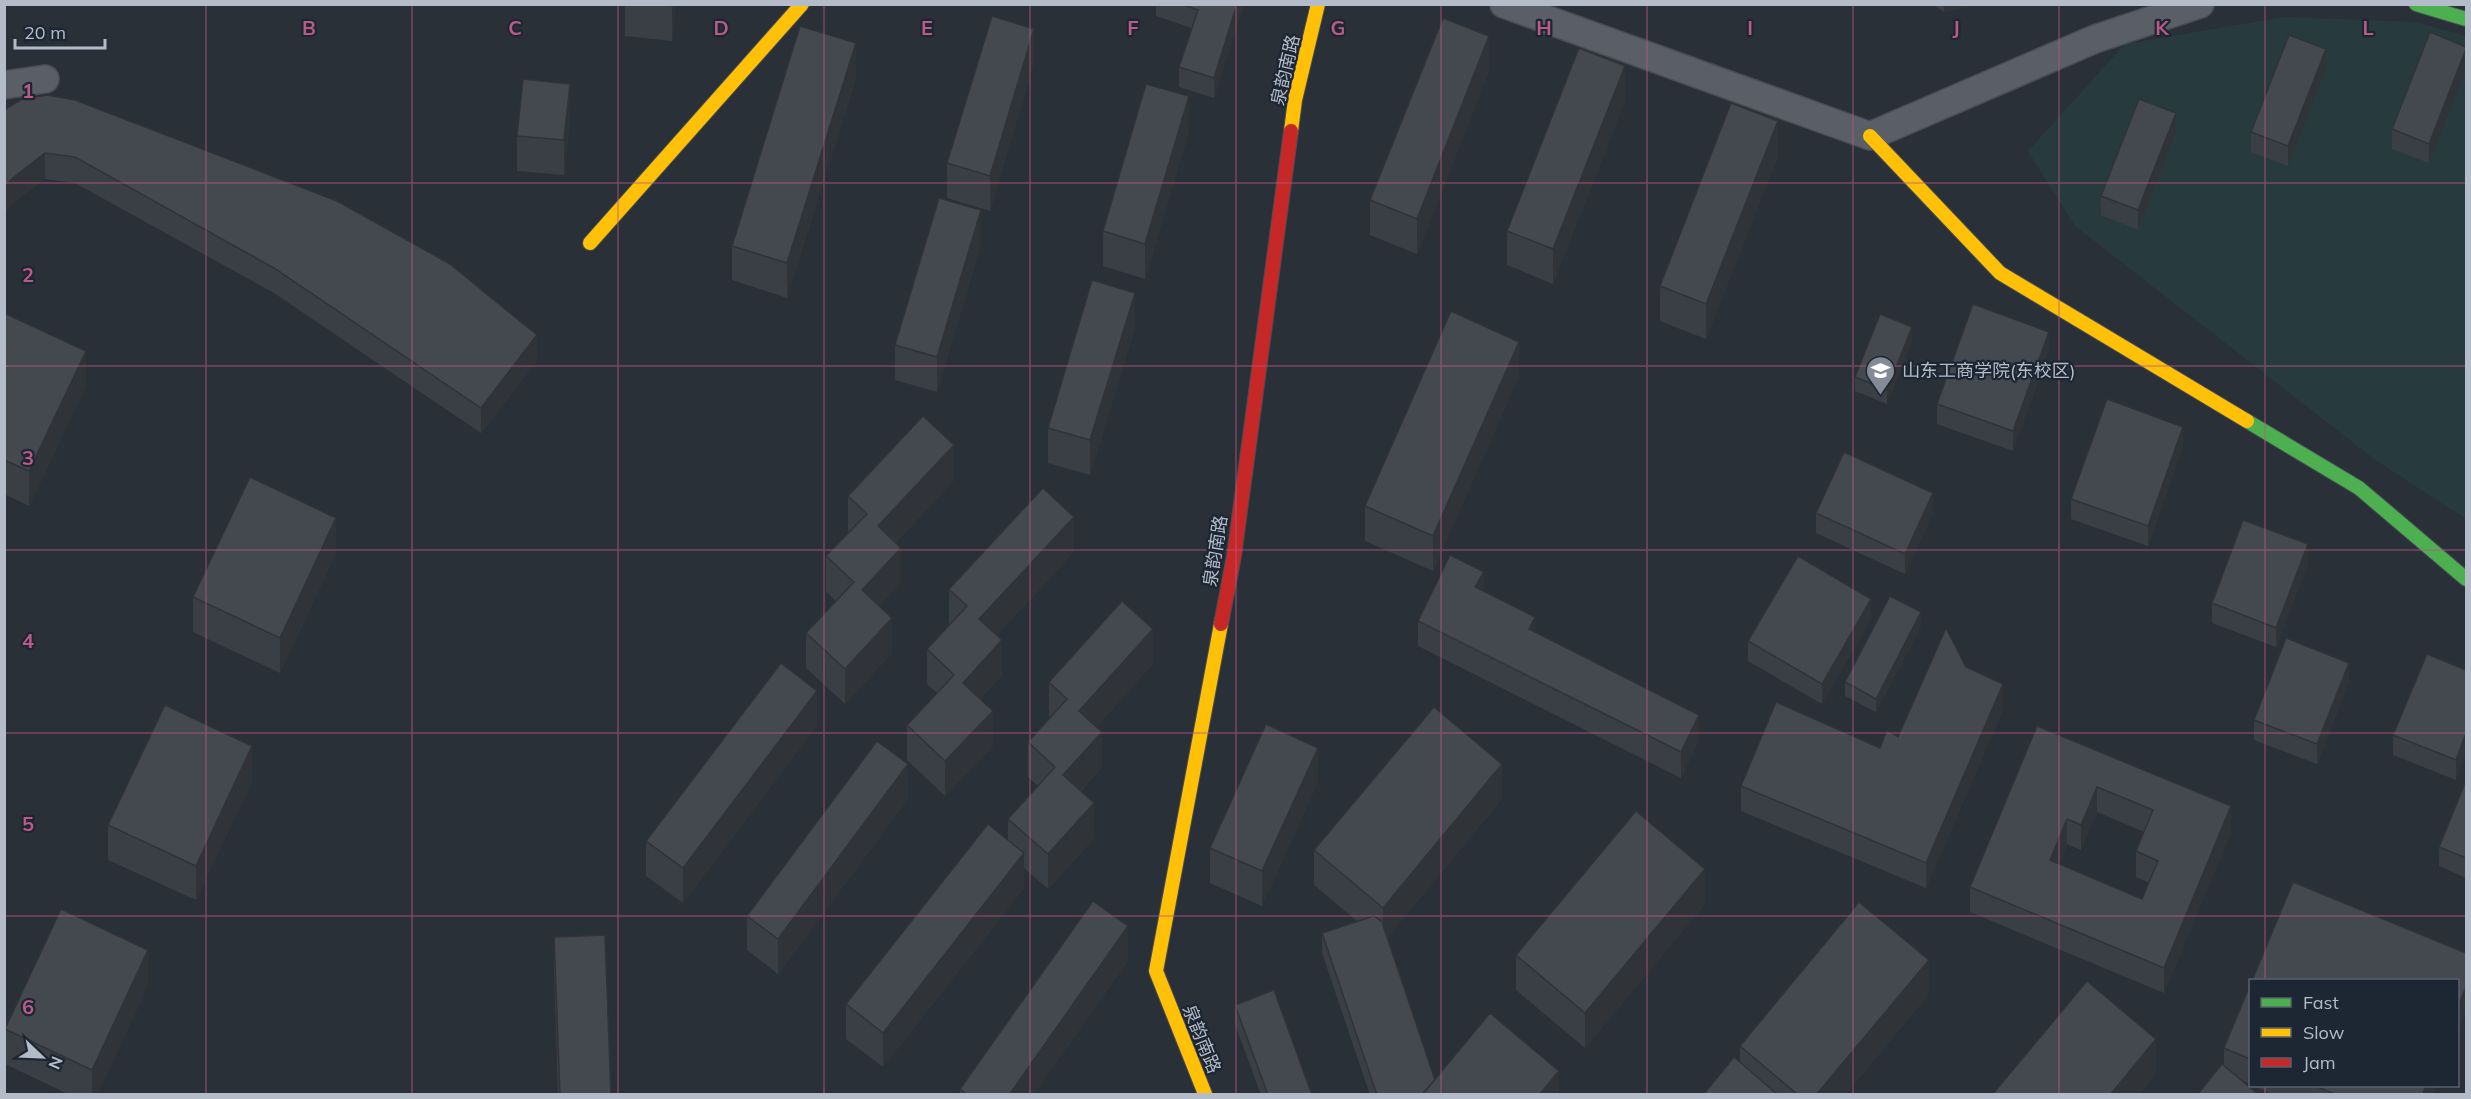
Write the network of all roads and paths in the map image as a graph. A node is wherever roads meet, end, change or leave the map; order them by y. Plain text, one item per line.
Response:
1 (802, 4) edge
2 (1318, 4) edge
3 (1504, 4) edge
4 (2200, 4) edge
5 (2416, 4) edge
6 (2466, 19) edge
7 (45, 79) dead end
8 (4, 85) edge
9 (1870, 136) junction
10 (590, 243) dead end
11 (2466, 579) edge
12 (1205, 1095) edge

1 - 10 street
2 - 12 street, 泉韵南路
3 - 9 street
4 - 9 street
5 - 6 street
7 - 8 street
9 - 11 street

